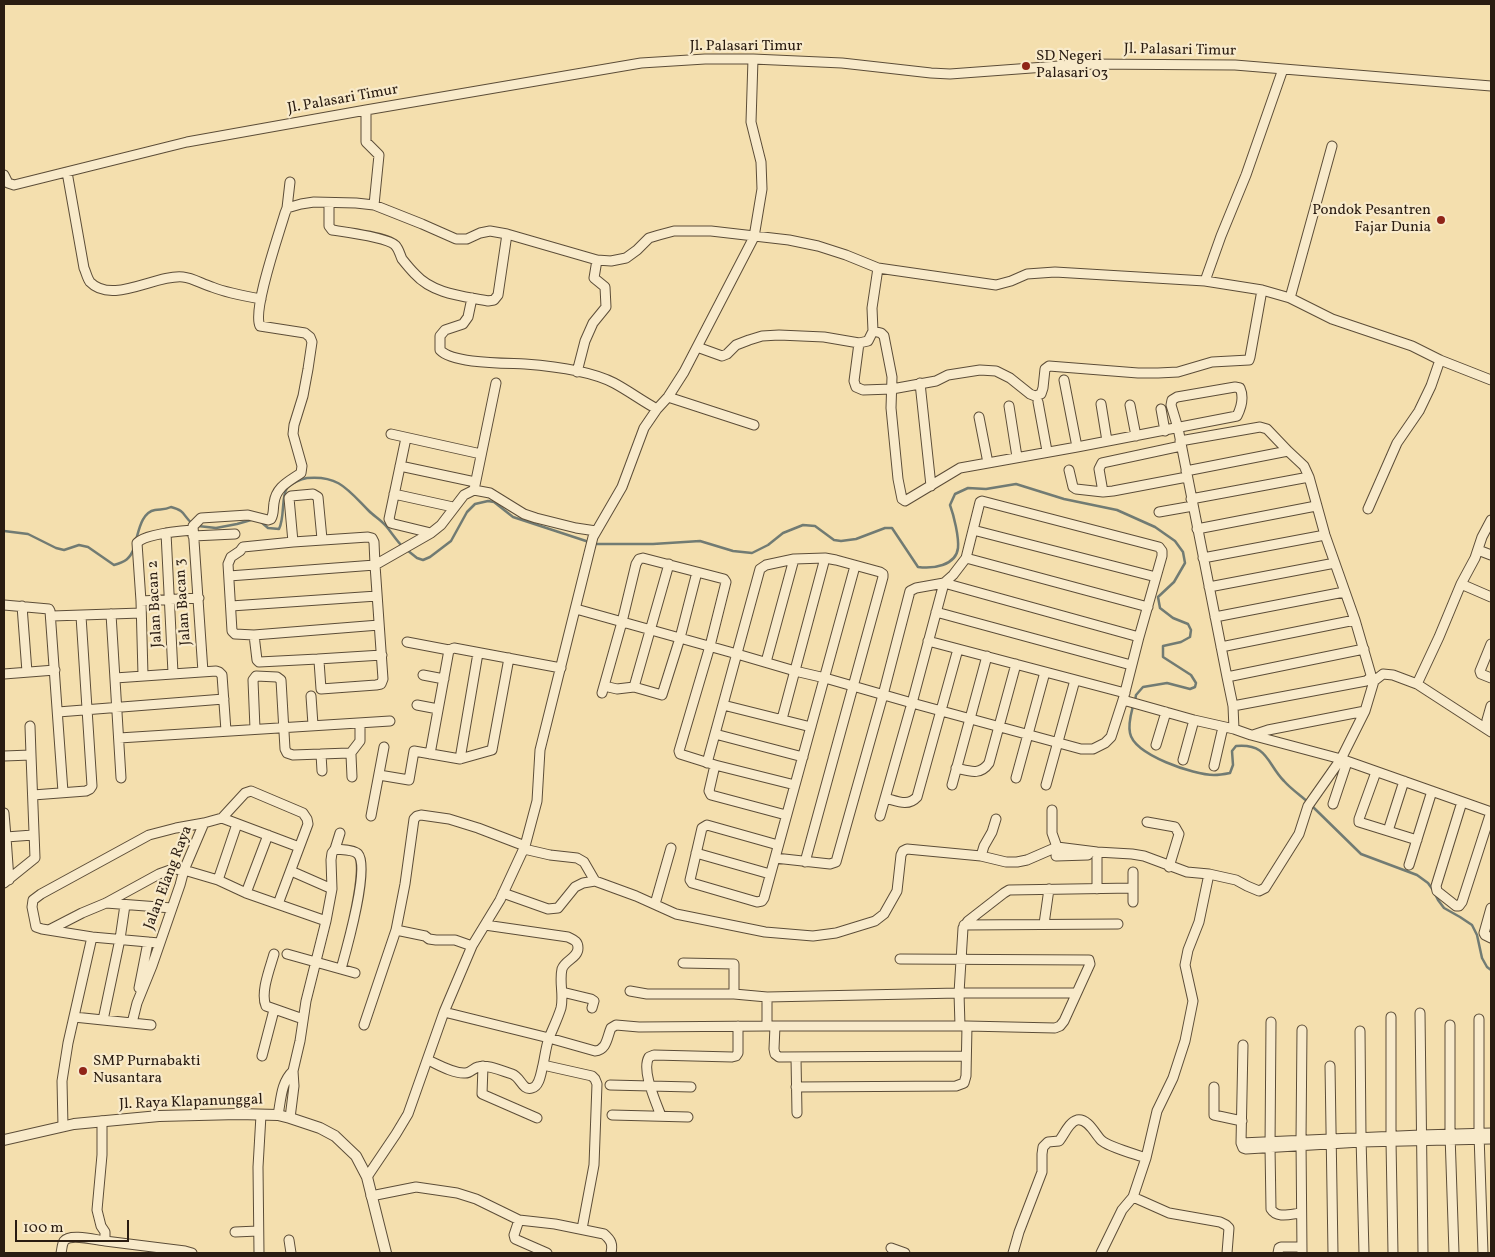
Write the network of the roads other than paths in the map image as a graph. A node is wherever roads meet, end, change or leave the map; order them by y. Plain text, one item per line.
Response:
1 (753, 59) junction
2 (1283, 69) junction
3 (1491, 86) edge
4 (366, 110) junction
5 (1332, 146) dead end
6 (67, 172) junction
7 (4, 175) edge
8 (290, 182) dead end
9 (329, 203) junction
10 (374, 205) junction
11 (287, 208) junction
12 (506, 234) junction
13 (754, 237) junction
14 (597, 260) junction
15 (878, 268) junction
16 (1205, 281) junction
17 (1262, 290) junction
18 (472, 298) junction
19 (1290, 298) junction
20 (261, 299) junction
21 (873, 331) junction
22 (859, 343) junction
23 (697, 347) junction
24 (1440, 360) junction
25 (577, 372) junction
26 (1064, 380) dead end
27 (1491, 380) edge
28 (496, 383) dead end
29 (920, 383) junction
30 (892, 390) junction
31 (668, 397) junction
32 (1038, 402) dead end
33 (1101, 404) dead end
34 (1130, 405) dead end
35 (1009, 406) dead end
36 (657, 409) junction
37 (1161, 409) dead end
38 (980, 417) dead end
39 (754, 425) dead end
40 (1178, 428) junction
41 (1165, 431) junction
42 (391, 434) dead end
43 (1136, 436) junction
44 (406, 438) junction
45 (1107, 441) junction
46 (1181, 444) junction
47 (1078, 447) junction
48 (1288, 451) junction
49 (1047, 452) junction
50 (481, 454) junction
51 (1017, 457) junction
52 (988, 462) junction
53 (400, 466) junction
54 (1068, 470) dead end
55 (1186, 474) junction
56 (1309, 478) junction
57 (474, 486) junction
58 (931, 486) junction
59 (1103, 492) junction
60 (394, 494) junction
61 (1192, 503) junction
62 (1316, 506) junction
63 (454, 507) junction
64 (1368, 508) dead end
65 (1159, 512) dead end
66 (1491, 520) edge
67 (194, 528) junction
68 (1198, 529) junction
69 (973, 530) junction
70 (166, 533) junction
71 (431, 533) junction
72 (235, 534) dead end
73 (595, 534) junction
74 (1325, 535) junction
75 (322, 539) junction
76 (293, 542) junction
77 (1478, 550) junction
78 (1491, 555) edge
79 (794, 558) junction
80 (825, 558) junction
81 (966, 558) junction
82 (1203, 558) junction
83 (1334, 563) junction
84 (669, 564) junction
85 (375, 565) junction
86 (855, 566) junction
87 (697, 572) junction
88 (229, 576) junction
89 (1156, 577) junction
90 (944, 583) junction
91 (1461, 584) junction
92 (1209, 587) junction
93 (1344, 592) junction
94 (377, 596) junction
95 (1491, 597) edge
96 (198, 598) junction
97 (170, 600) junction
98 (141, 601) junction
99 (4, 605) edge
100 (22, 606) junction
101 (231, 606) junction
102 (1148, 607) junction
103 (576, 609) junction
104 (936, 612) junction
105 (141, 613) junction
106 (111, 614) junction
107 (52, 616) junction
108 (82, 616) junction
109 (1215, 617) junction
110 (1355, 620) junction
111 (622, 622) junction
112 (379, 625) junction
113 (651, 630) junction
114 (254, 635) junction
115 (1139, 636) junction
116 (680, 638) junction
117 (928, 641) junction
118 (407, 642) dead end
119 (1491, 643) edge
120 (710, 646) junction
121 (1221, 647) junction
122 (958, 649) junction
123 (449, 650) junction
124 (1364, 650) junction
125 (478, 653) junction
126 (738, 654) junction
127 (382, 655) junction
128 (987, 656) junction
129 (509, 658) junction
130 (318, 659) junction
131 (259, 662) junction
132 (766, 662) junction
133 (1016, 664) junction
134 (1131, 665) junction
135 (561, 668) junction
136 (54, 670) junction
137 (795, 671) junction
138 (27, 672) junction
139 (203, 672) junction
140 (1045, 672) junction
141 (173, 673) junction
142 (4, 674) edge
143 (423, 675) dead end
144 (143, 676) junction
145 (256, 676) junction
146 (1227, 677) junction
147 (115, 678) junction
148 (825, 678) junction
149 (1491, 678) edge
150 (444, 679) junction
151 (1075, 680) junction
152 (1372, 680) junction
153 (1417, 684) junction
154 (853, 686) junction
155 (634, 687) junction
156 (883, 695) junction
157 (311, 696) dead end
158 (1126, 698) junction
159 (224, 699) junction
160 (912, 704) junction
161 (723, 705) junction
162 (417, 706) dead end
163 (1233, 706) junction
164 (1491, 706) edge
165 (117, 707) junction
166 (88, 709) junction
167 (438, 709) junction
168 (940, 710) junction
169 (1365, 711) junction
170 (58, 712) junction
171 (1166, 712) junction
172 (782, 719) junction
173 (970, 719) junction
174 (390, 720) dead end
175 (1194, 720) junction
176 (360, 723) junction
177 (1491, 725) edge
178 (30, 726) dead end
179 (313, 726) junction
180 (811, 727) junction
181 (999, 727) junction
182 (1223, 727) junction
183 (284, 728) junction
184 (1234, 729) junction
185 (255, 730) junction
186 (226, 731) junction
187 (1491, 732) edge
188 (715, 734) junction
189 (1028, 735) junction
190 (1251, 735) junction
191 (118, 738) junction
192 (1057, 742) junction
193 (1156, 745) dead end
194 (384, 747) dead end
195 (321, 754) junction
196 (350, 754) junction
197 (430, 754) junction
198 (31, 755) junction
199 (4, 756) edge
200 (803, 757) junction
201 (460, 759) junction
202 (1183, 760) dead end
203 (1344, 761) junction
204 (711, 764) junction
205 (1214, 766) dead end
206 (956, 768) junction
207 (322, 771) dead end
208 (1376, 772) junction
209 (379, 775) junction
210 (352, 777) dead end
211 (121, 778) dead end
212 (1016, 778) dead end
213 (1404, 782) junction
214 (795, 785) junction
215 (1046, 785) dead end
216 (952, 786) dead end
217 (1432, 791) junction
218 (64, 792) junction
219 (32, 794) junction
220 (886, 798) junction
221 (1462, 802) junction
222 (1333, 804) dead end
223 (1052, 810) dead end
224 (1491, 812) edge
225 (4, 813) edge
226 (786, 815) junction
227 (371, 816) dead end
228 (880, 816) dead end
229 (222, 818) junction
230 (996, 818) dead end
231 (1147, 822) dead end
232 (204, 823) junction
233 (237, 824) junction
234 (1388, 831) junction
235 (340, 833) dead end
236 (268, 835) junction
237 (33, 836) junction
238 (5, 837) edge
239 (1417, 840) junction
240 (778, 845) junction
241 (300, 847) junction
242 (525, 847) junction
243 (671, 848) dead end
244 (335, 849) junction
245 (1056, 851) junction
246 (696, 853) junction
247 (1096, 854) junction
248 (981, 856) junction
249 (775, 858) junction
250 (805, 862) junction
251 (1409, 865) dead end
252 (1169, 867) junction
253 (184, 870) junction
254 (291, 871) junction
255 (1133, 872) dead end
256 (770, 874) junction
257 (1208, 874) junction
258 (218, 880) junction
259 (595, 881) junction
260 (6, 882) edge
261 (1133, 888) junction
262 (332, 889) junction
263 (1049, 889) junction
264 (1097, 889) junction
265 (246, 893) junction
266 (503, 893) junction
267 (1133, 902) dead end
268 (106, 903) junction
269 (278, 904) junction
270 (655, 904) junction
271 (125, 905) junction
272 (172, 908) junction
273 (1491, 908) edge
274 (326, 920) junction
275 (1044, 924) junction
276 (1118, 924) dead end
277 (484, 925) junction
278 (964, 925) junction
279 (49, 930) junction
280 (396, 930) junction
281 (92, 937) junction
282 (1491, 938) edge
283 (120, 939) junction
284 (148, 942) junction
285 (159, 943) junction
286 (472, 946) junction
287 (274, 954) dead end
288 (287, 954) dead end
289 (900, 959) dead end
290 (961, 959) junction
291 (315, 963) junction
292 (683, 963) dead end
293 (341, 969) junction
294 (355, 973) dead end
295 (630, 991) dead end
296 (562, 992) junction
297 (959, 993) junction
298 (1076, 993) junction
299 (734, 994) junction
300 (767, 997) junction
301 (137, 1003) junction
302 (592, 1008) dead end
303 (274, 1010) junction
304 (444, 1012) junction
305 (1420, 1013) dead end
306 (74, 1017) junction
307 (1391, 1017) dead end
308 (303, 1019) junction
309 (1479, 1019) dead end
310 (103, 1020) junction
311 (132, 1022) junction
312 (1271, 1022) dead end
313 (151, 1025) dead end
314 (364, 1025) dead end
315 (1450, 1025) dead end
316 (738, 1026) junction
317 (771, 1026) junction
318 (963, 1026) junction
319 (1302, 1030) dead end
320 (1360, 1031) dead end
321 (549, 1038) junction
322 (1243, 1045) dead end
323 (262, 1056) dead end
324 (966, 1056) junction
325 (796, 1058) junction
326 (428, 1060) junction
327 (543, 1065) junction
328 (483, 1066) junction
329 (1330, 1066) dead end
330 (293, 1071) junction
331 (610, 1085) dead end
332 (650, 1086) junction
333 (691, 1087) dead end
334 (796, 1087) junction
335 (1214, 1088) dead end
336 (797, 1113) dead end
337 (261, 1115) junction
338 (278, 1115) junction
339 (612, 1115) dead end
340 (661, 1116) junction
341 (688, 1117) dead end
342 (290, 1118) junction
343 (537, 1118) dead end
344 (102, 1121) junction
345 (1242, 1121) junction
346 (63, 1126) junction
347 (1491, 1133) edge
348 (1479, 1136) junction
349 (1450, 1137) junction
350 (1421, 1138) junction
351 (1391, 1139) junction
352 (1491, 1139) edge
353 (4, 1140) edge
354 (1361, 1140) junction
355 (1332, 1142) junction
356 (1301, 1143) junction
357 (1270, 1144) junction
358 (1146, 1158) junction
359 (367, 1177) junction
360 (371, 1196) junction
361 (1133, 1197) junction
362 (1301, 1213) junction
363 (519, 1220) junction
364 (582, 1229) junction
365 (258, 1231) junction
366 (235, 1232) dead end
367 (289, 1240) dead end
368 (105, 1242) junction
369 (891, 1248) dead end
370 (1301, 1250) edge
371 (61, 1253) edge
372 (192, 1253) edge
373 (259, 1253) edge
374 (291, 1253) edge
375 (386, 1253) edge
376 (548, 1253) edge
377 (611, 1253) edge
378 (905, 1253) edge
379 (1013, 1253) edge
380 (1101, 1253) edge
381 (1227, 1253) edge
382 (1278, 1253) edge
383 (1333, 1253) edge
384 (1364, 1253) edge
385 (1393, 1253) edge
386 (1423, 1253) edge
387 (1454, 1253) edge
388 (1483, 1253) edge

1 - 2 street, Jl. Palasari Timur
1 - 4 street, Jl. Palasari Timur
1 - 13 street
2 - 3 street, Jl. Palasari Timur
2 - 16 street
4 - 6 street, Jl. Palasari Timur
4 - 10 street
5 - 19 street
6 - 7 street, Jl. Palasari Timur
6 - 20 street
8 - 11 street
9 - 10 street
9 - 11 street
9 - 18 street
10 - 12 street
11 - 20 street
12 - 14 street
12 - 18 street
13 - 14 street
13 - 15 street
13 - 23 street
14 - 25 street
15 - 16 street
15 - 21 street
16 - 17 street
17 - 19 street
17 - 29 street
18 - 25 street
19 - 24 street
20 - 67 street
21 - 22 street
21 - 30 street
22 - 23 street
22 - 30 street
23 - 31 street
24 - 27 street
24 - 64 street
25 - 36 street
26 - 47 street
28 - 50 street
29 - 30 street
29 - 58 street
30 - 58 street
31 - 36 street
31 - 39 street
32 - 49 street
33 - 45 street
34 - 43 street
35 - 51 street
36 - 73 street
37 - 41 street
38 - 52 street
40 - 40 street
40 - 41 street
40 - 46 street
41 - 43 street
42 - 44 street
43 - 45 street
44 - 50 street
44 - 53 street
45 - 47 street
46 - 48 street
46 - 55 street
46 - 59 street
47 - 49 street
48 - 55 street
48 - 56 street
49 - 51 street
50 - 57 street
51 - 52 street
52 - 58 street
53 - 57 street
53 - 60 street
54 - 59 street
55 - 59 street
55 - 61 street
56 - 61 street
56 - 62 street
57 - 63 street
57 - 73 street
60 - 63 street
60 - 71 street
61 - 65 street
61 - 68 street
62 - 68 street
62 - 74 street
63 - 71 street
66 - 77 street
67 - 70 street
67 - 72 street
67 - 96 street, Jalan Bacan 3
68 - 82 street
69 - 81 street
69 - 89 street
69 - 89 street
70 - 97 street, Jalan Bacan 2
70 - 98 street
71 - 85 street
73 - 103 street
74 - 82 street
74 - 83 street
75 - 76 street
75 - 76 street
75 - 85 street
76 - 88 street
77 - 78 street
77 - 91 street
79 - 80 street
79 - 126 street
79 - 132 street
80 - 86 street
80 - 137 street
81 - 90 street
81 - 102 street
82 - 92 street
83 - 92 street
83 - 93 street
84 - 87 street
84 - 111 street
84 - 113 street
85 - 88 street
85 - 94 street
86 - 148 street
86 - 154 street
87 - 116 street
87 - 120 street
88 - 101 street
89 - 102 street
90 - 104 street
90 - 115 street
90 - 156 street
91 - 95 street
91 - 153 street
92 - 109 street
93 - 109 street
93 - 110 street
94 - 101 street
94 - 112 street
96 - 97 street
96 - 139 street, Jalan Bacan 3
97 - 98 street
97 - 141 street, Jalan Bacan 2
98 - 105 street
99 - 100 street
100 - 107 street
100 - 138 street
101 - 114 street
102 - 115 street
103 - 111 street
103 - 135 street
104 - 117 street
104 - 134 street
105 - 106 street
105 - 144 street
106 - 108 street
106 - 147 street
107 - 108 street
107 - 136 street
108 - 166 street
109 - 121 street
110 - 121 street
110 - 124 street
111 - 113 street
111 - 155 street
112 - 114 street
112 - 127 street
113 - 116 street
113 - 155 street
114 - 131 street
115 - 134 street
116 - 120 street
116 - 155 street
117 - 122 street
117 - 160 street
118 - 123 street
119 - 149 street
120 - 126 street
120 - 204 street
121 - 146 street
122 - 128 street
122 - 168 street
123 - 125 street
123 - 150 street
124 - 146 street
124 - 152 street
125 - 129 street
125 - 201 street
126 - 132 street
126 - 161 street
127 - 130 street
127 - 130 street
128 - 133 street
128 - 173 street
129 - 135 street
129 - 201 street
130 - 131 street
131 - 145 street
132 - 137 street
133 - 140 street
133 - 181 street
134 - 158 street
135 - 242 street
136 - 138 street
136 - 170 street
137 - 148 street
137 - 172 street
138 - 142 street
139 - 141 street
139 - 159 street
140 - 151 street
140 - 189 street
141 - 144 street
143 - 150 street
144 - 147 street
145 - 183 street
145 - 185 street
146 - 163 street
147 - 165 street
148 - 154 street
148 - 180 street
150 - 167 street
151 - 158 street
151 - 192 street
152 - 153 street
152 - 163 street
152 - 169 street
153 - 187 street
154 - 156 street
154 - 250 street
156 - 160 street
156 - 250 street
157 - 179 street
158 - 171 street
158 - 192 street
159 - 165 street
159 - 186 street
160 - 168 street
160 - 220 street
161 - 172 street
161 - 188 street
162 - 167 street
163 - 184 street
164 - 177 street
165 - 166 street
165 - 191 street
166 - 170 street
166 - 218 street
167 - 197 street
168 - 173 street
168 - 220 street
169 - 190 street
169 - 203 street
170 - 218 street
171 - 175 street
171 - 193 street
172 - 180 street
173 - 181 street
173 - 206 street
174 - 176 street
175 - 182 street
175 - 202 street
176 - 179 street
176 - 196 street
178 - 198 street
179 - 183 street
180 - 200 street
181 - 189 street
181 - 206 street
182 - 184 street
182 - 205 street
183 - 185 street
183 - 195 street
184 - 190 street
185 - 186 street
186 - 191 street
188 - 200 street
188 - 204 street
189 - 192 street
189 - 212 street
190 - 203 street
191 - 211 street
192 - 215 street
194 - 209 street
195 - 196 street
195 - 207 street
196 - 210 street
197 - 201 street
197 - 209 street
198 - 199 street
198 - 219 street
200 - 214 street
203 - 208 street
203 - 222 street
203 - 257 street
204 - 214 street
204 - 226 street
206 - 216 street
208 - 213 street
208 - 234 street
209 - 227 street
213 - 217 street
213 - 234 street
214 - 226 street
217 - 221 street
217 - 239 street
218 - 219 street
219 - 237 street
220 - 228 street
221 - 224 street
221 - 224 street
223 - 245 street
225 - 238 street
226 - 240 street
229 - 232 street
229 - 233 street
229 - 241 street
230 - 248 street
231 - 252 street
232 - 253 street, Jalan Elang Raya
232 - 279 street
233 - 236 street
233 - 258 street
234 - 239 street
235 - 244 street
236 - 241 street
236 - 265 street
237 - 238 street
237 - 260 street
238 - 260 street
239 - 251 street
240 - 246 street
240 - 249 street
241 - 254 street
242 - 259 street
242 - 266 street
242 - 280 street
243 - 270 street
244 - 262 street
244 - 293 street
245 - 247 street
245 - 248 street
246 - 256 street
246 - 256 street
247 - 252 street
247 - 264 street
248 - 270 street
249 - 250 street
249 - 256 street
252 - 257 street
253 - 258 street
253 - 268 street
253 - 272 street, Jalan Elang Raya
254 - 262 street
254 - 269 street
255 - 261 street
257 - 358 street
258 - 265 street
259 - 266 street
259 - 270 street
261 - 264 street
261 - 267 street
262 - 274 street
263 - 264 street
263 - 275 street
263 - 278 street
265 - 269 street
266 - 277 street
268 - 271 street
268 - 279 street
269 - 274 street
271 - 272 street
271 - 283 street
272 - 285 street, Jalan Elang Raya
273 - 282 street
274 - 291 street
275 - 276 street
275 - 278 street
277 - 286 street
277 - 296 street
278 - 290 street
279 - 281 street
280 - 286 street
280 - 314 street
281 - 283 street
281 - 306 street
283 - 284 street
283 - 310 street
284 - 285 street
284 - 301 street
285 - 301 street, Jalan Elang Raya
286 - 304 street
287 - 303 street
288 - 291 street
289 - 290 street
290 - 297 street
290 - 298 street
291 - 293 street
291 - 308 street
292 - 299 street
293 - 294 street
295 - 299 street
296 - 302 street
296 - 321 street
297 - 298 street
297 - 300 street
297 - 318 street
298 - 318 street
299 - 300 street
300 - 317 street
301 - 311 street
303 - 308 street
303 - 323 street
304 - 321 street
304 - 326 street
305 - 350 street
306 - 310 street
306 - 346 street
307 - 351 street
308 - 330 street
309 - 348 street
310 - 311 street
311 - 313 street
312 - 357 street
315 - 349 street
316 - 317 street
316 - 321 street
316 - 332 street
317 - 318 street
317 - 325 street
318 - 324 street
319 - 356 street
320 - 354 street
321 - 327 street
322 - 345 street
324 - 325 street
324 - 334 street
325 - 334 street
326 - 328 street
326 - 359 street
327 - 328 street
327 - 364 street
328 - 343 street
329 - 355 street
330 - 338 street
330 - 342 street
331 - 332 street
332 - 333 street
332 - 340 street
334 - 336 street
335 - 345 street
337 - 338 street, Jl. Raya Klapanunggal
337 - 344 street, Jl. Raya Klapanunggal
337 - 365 street
338 - 342 street, Jl. Raya Klapanunggal
339 - 340 street
340 - 341 street
342 - 359 street, Jl. Raya Klapanunggal
344 - 346 street, Jl. Raya Klapanunggal
344 - 368 street
345 - 357 street
346 - 353 street, Jl. Raya Klapanunggal
347 - 348 street
348 - 349 street
348 - 352 street
348 - 388 street
349 - 350 street
349 - 387 street
350 - 351 street
350 - 386 street
351 - 354 street
351 - 385 street
354 - 355 street
354 - 384 street
355 - 356 street
355 - 383 street
356 - 357 street
356 - 362 street
357 - 362 street
358 - 361 street
358 - 379 street
359 - 360 street, Jl. Raya Klapanunggal
360 - 363 street
360 - 375 street, Jl. Raya Klapanunggal
361 - 380 street
361 - 381 street
362 - 370 street
363 - 364 street
363 - 376 street
364 - 377 street
365 - 366 street
365 - 373 street
367 - 374 street
368 - 371 street
368 - 372 street
369 - 378 street
370 - 382 street

